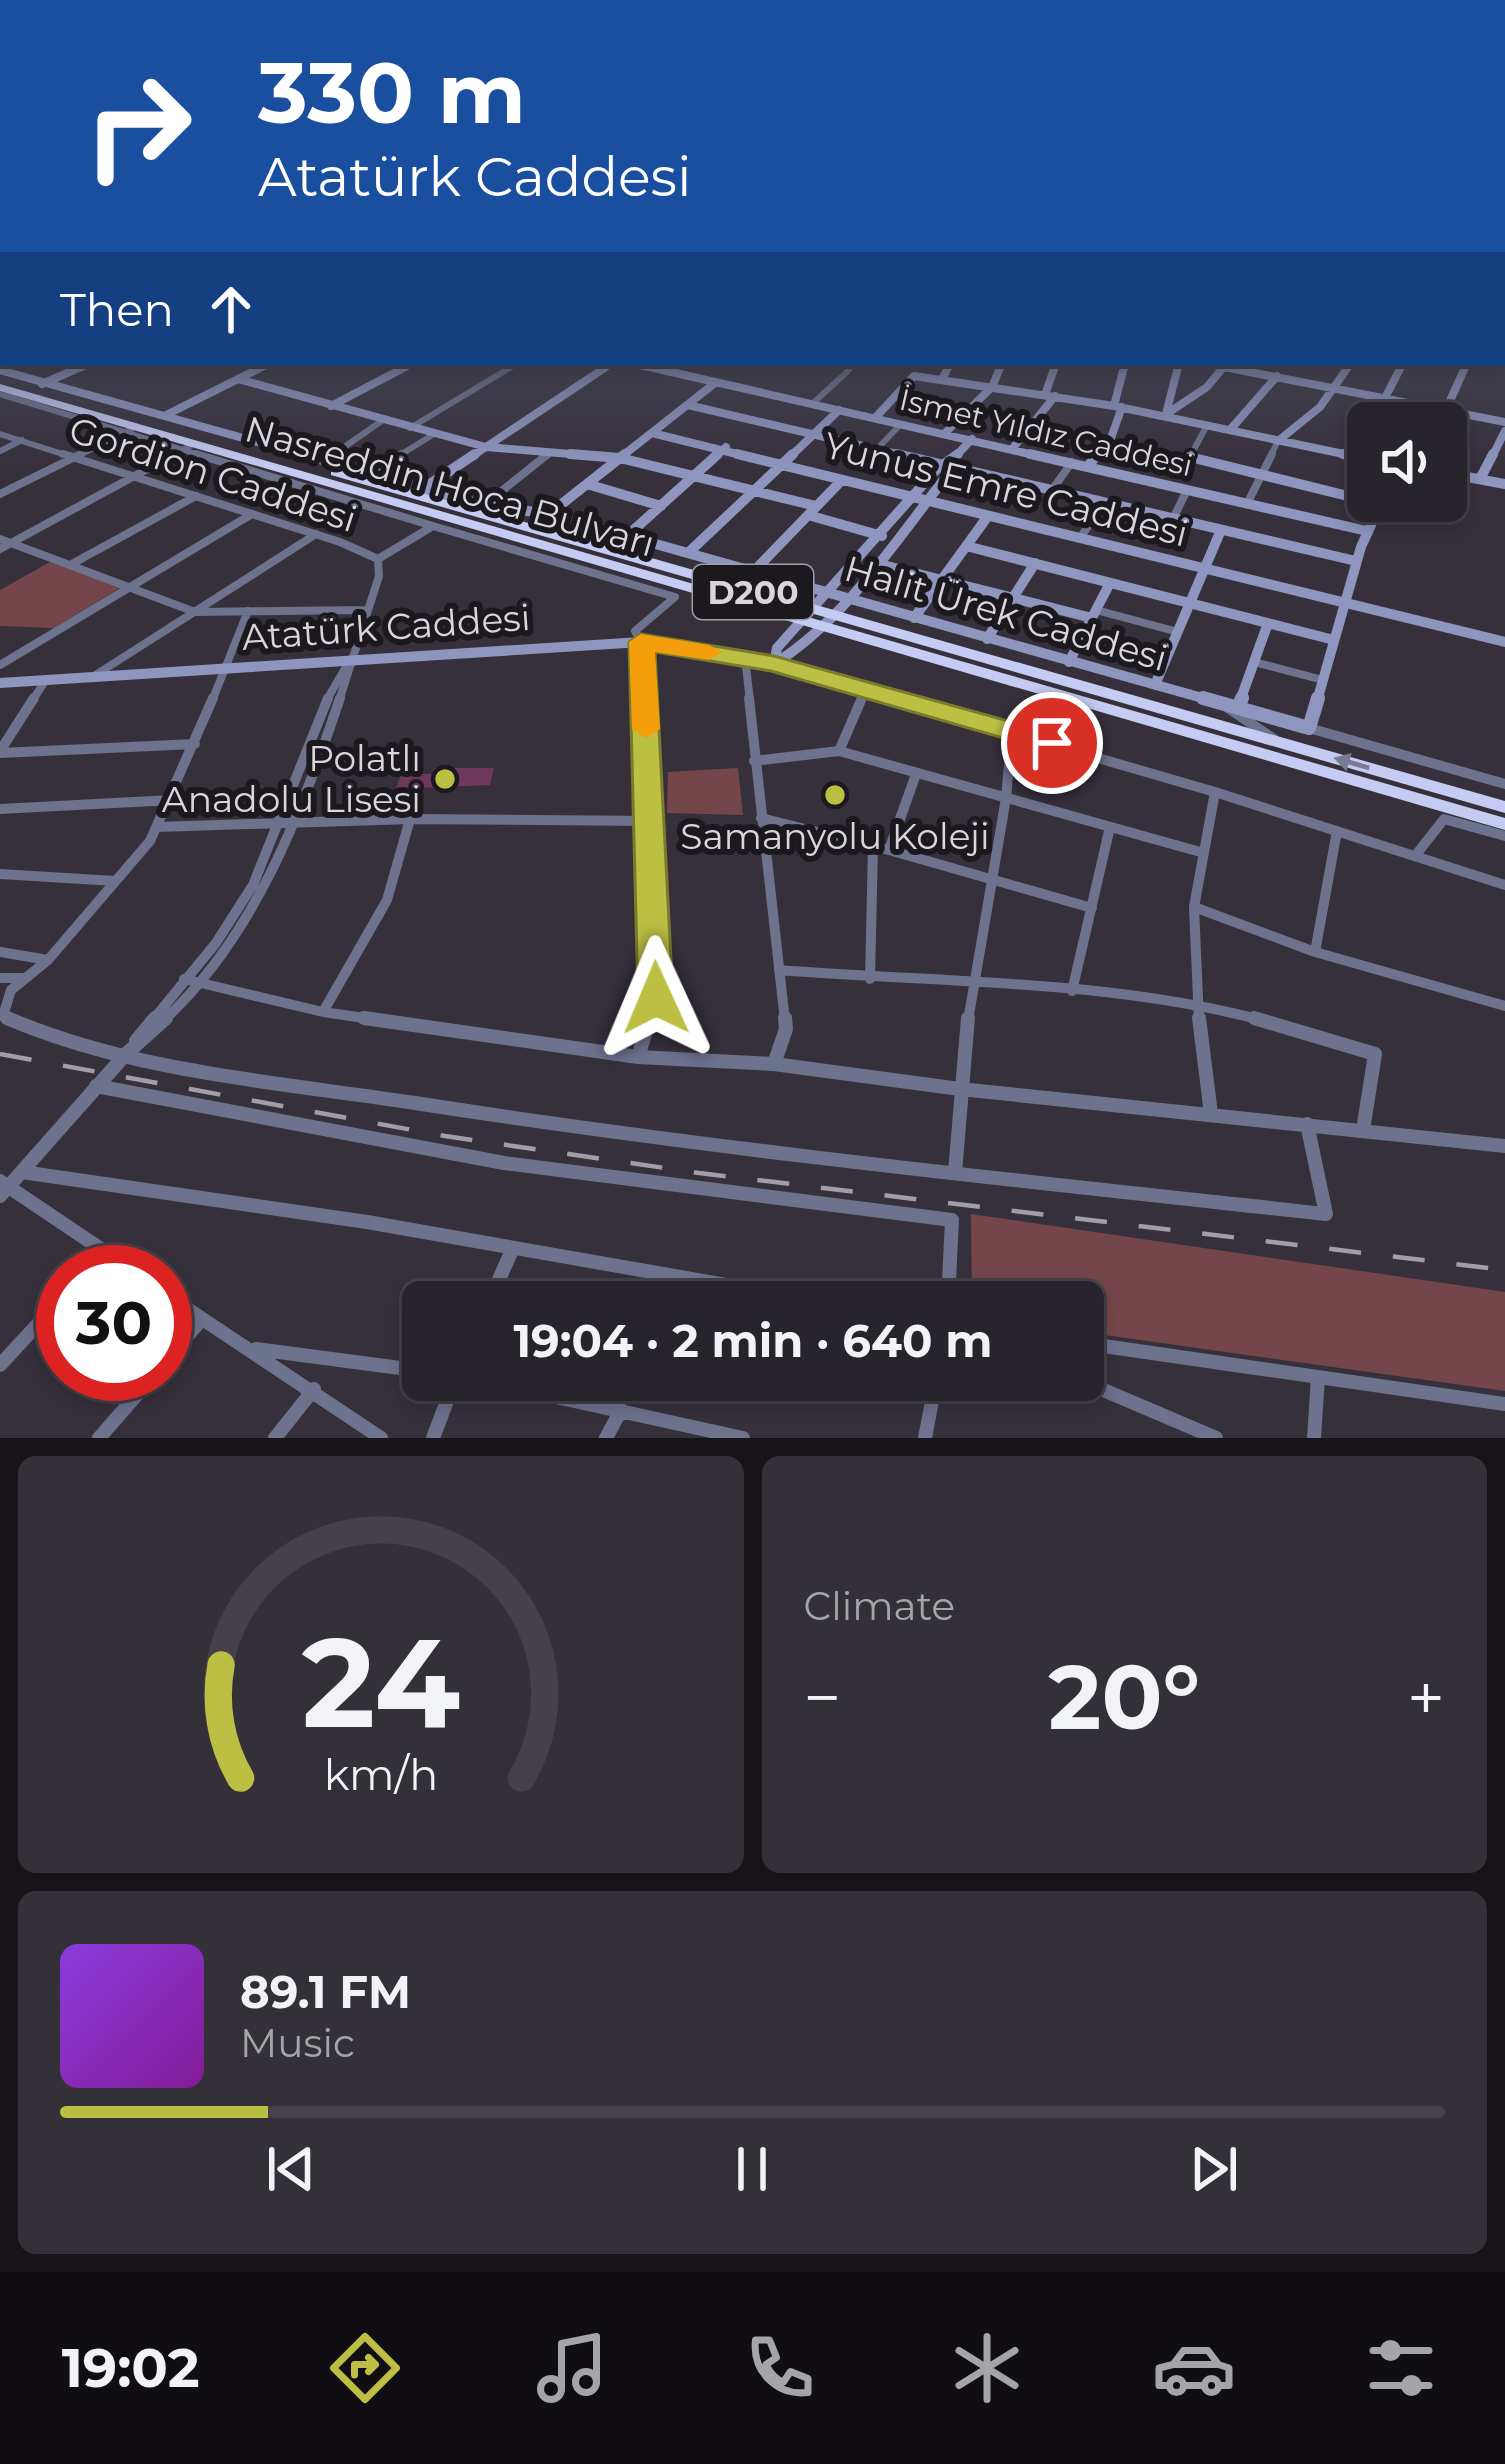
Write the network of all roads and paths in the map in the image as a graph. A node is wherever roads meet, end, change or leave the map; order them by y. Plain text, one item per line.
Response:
1 (83, 366) edge
2 (264, 366) edge
3 (406, 366) edge
4 (513, 366) edge
5 (608, 366) edge
6 (644, 366) edge
7 (949, 366) edge
8 (1001, 366) edge
9 (1056, 366) edge
10 (1125, 366) edge
11 (1178, 366) edge
12 (1224, 366) edge
13 (1230, 366) edge
14 (1348, 366) edge
15 (1402, 366) edge
16 (1465, 366) edge
17 (849, 370) dead end
18 (0, 373) edge
19 (1277, 376) junction
20 (238, 380) junction
21 (942, 380) junction
22 (715, 383) junction
23 (39, 385) junction
24 (992, 387) junction
25 (1331, 387) junction
26 (3, 395) edge
27 (1050, 396) junction
28 (1387, 399) junction
29 (1385, 402) edge
30 (1401, 402) edge
31 (1452, 402) edge
32 (812, 404) junction
33 (688, 405) junction
34 (330, 406) junction
35 (1118, 406) junction
36 (839, 410) junction
37 (166, 415) junction
38 (1165, 415) junction
39 (1467, 417) edge
40 (875, 418) junction
41 (383, 420) junction
42 (901, 424) junction
43 (1208, 425) junction
44 (1505, 426) edge
45 (133, 428) junction
46 (410, 428) junction
47 (1230, 430) junction
48 (655, 431) junction
49 (944, 433) junction
50 (0, 434) edge
51 (434, 434) junction
52 (812, 435) junction
53 (972, 439) junction
54 (23, 440) junction
55 (1278, 441) junction
56 (190, 446) junction
57 (486, 447) junction
58 (724, 448) junction
59 (1013, 448) junction
60 (876, 450) junction
61 (0, 452) edge
62 (548, 454) junction
63 (1347, 454) edge
64 (1190, 457) joint
65 (75, 458) junction
66 (620, 458) junction
67 (325, 460) junction
68 (1072, 462) junction
69 (784, 463) junction
70 (947, 466) junction
71 (1088, 466) junction
72 (371, 473) junction
73 (132, 476) junction
74 (694, 476) junction
75 (1260, 476) junction
76 (1467, 477) edge
77 (1480, 479) junction
78 (842, 480) junction
79 (587, 484) junction
80 (1505, 484) edge
81 (424, 488) junction
82 (754, 490) junction
83 (1052, 490) junction
84 (1187, 490) junction
85 (0, 494) edge
86 (196, 496) junction
87 (922, 496) junction
88 (1347, 496) edge
89 (1104, 503) junction
90 (1247, 504) junction
91 (484, 505) junction
92 (661, 506) junction
93 (812, 511) junction
94 (252, 514) junction
95 (548, 514) junction
96 (988, 516) junction
97 (1173, 519) junction
98 (1369, 522) edge
99 (433, 526) junction
100 (1221, 530) junction
101 (1366, 531) junction
102 (316, 534) junction
103 (879, 535) junction
104 (627, 536) junction
105 (1082, 536) junction
106 (894, 539) junction
107 (5, 541) edge
108 (966, 546) junction
109 (0, 549) edge
110 (688, 554) junction
111 (378, 559) junction
112 (1356, 561) junction
113 (874, 563) junction
114 (1035, 563) junction
115 (70, 565) junction
116 (1206, 566) junction
117 (753, 572) junction
118 (941, 580) junction
119 (1110, 583) junction
120 (126, 586) junction
121 (826, 594) junction
122 (1013, 598) junction
123 (844, 599) junction
124 (1346, 601) junction
125 (1190, 603) junction
126 (368, 610) junction
127 (248, 611) junction
128 (195, 612) junction
129 (808, 614) junction
130 (1094, 614) junction
131 (914, 618) junction
132 (826, 620) junction
133 (1268, 623) junction
134 (1178, 632) junction
135 (987, 639) junction
136 (1334, 640) junction
137 (641, 642) junction
138 (1505, 642) edge
139 (352, 658) junction
140 (745, 658) junction
141 (1070, 662) junction
142 (1254, 662) junction
143 (774, 664) junction
144 (0, 665) edge
145 (224, 667) junction
146 (94, 676) junction
147 (46, 680) junction
148 (1323, 680) junction
149 (0, 683) edge
150 (1155, 685) junction
151 (865, 691) junction
152 (1221, 704) junction
153 (1238, 709) junction
154 (1309, 728) junction
155 (1012, 730) junction
156 (1279, 742) junction
157 (194, 744) junction
158 (839, 751) junction
159 (0, 752) edge
160 (754, 761) junction
161 (916, 774) junction
162 (1505, 784) edge
163 (1215, 792) junction
164 (1006, 798) junction
165 (172, 800) junction
166 (1505, 807) edge
167 (0, 809) edge
168 (761, 818) junction
169 (410, 819) junction
170 (286, 821) junction
171 (651, 821) junction
172 (1505, 824) edge
173 (157, 827) junction
174 (1110, 827) junction
175 (1337, 831) junction
176 (1505, 836) edge
177 (874, 846) junction
178 (889, 850) junction
179 (1204, 853) junction
180 (1414, 856) junction
181 (0, 874) edge
182 (991, 877) junction
183 (115, 881) junction
184 (1505, 885) edge
185 (1194, 907) junction
186 (1091, 908) junction
187 (0, 952) edge
188 (1315, 952) junction
189 (48, 960) junction
190 (779, 970) junction
191 (0, 978) edge
192 (26, 978) junction
193 (184, 979) junction
194 (870, 979) junction
195 (200, 981) junction
196 (971, 982) junction
197 (1072, 991) junction
198 (1197, 1005) junction
199 (1505, 1006) edge
200 (323, 1012) junction
201 (126, 1054) junction
202 (638, 1057) junction
203 (774, 1064) junction
204 (96, 1086) junction
205 (960, 1089) junction
206 (1211, 1114) junction
207 (1307, 1124) junction
208 (1363, 1130) junction
209 (1505, 1146) edge
210 (22, 1172) junction
211 (955, 1173) junction
212 (4, 1188) edge
213 (96, 1245) edge
214 (513, 1248) junction
215 (498, 1281) edge
216 (702, 1281) edge
217 (949, 1281) edge
218 (192, 1314) edge
219 (201, 1320) junction
220 (36, 1326) edge
221 (192, 1330) edge
222 (1104, 1346) edge
223 (248, 1348) junction
224 (0, 1365) edge
225 (402, 1368) edge
226 (1318, 1377) junction
227 (314, 1389) junction
228 (1104, 1390) edge
229 (131, 1401) edge
230 (447, 1401) edge
231 (578, 1401) edge
232 (932, 1401) edge
233 (1505, 1404) edge
234 (621, 1410) junction
235 (99, 1438) edge
236 (275, 1438) edge
237 (381, 1438) edge
238 (434, 1438) edge
239 (606, 1438) edge
240 (743, 1438) edge
241 (925, 1438) edge
242 (1216, 1438) edge
243 (1314, 1438) edge

1 - 23 street
2 - 20 street
3 - 34 street
4 - 46 street
5 - 57 street
6 - 22 street, İsmet Yıldız Caddesi
7 - 21 street
8 - 24 street
9 - 27 street
10 - 35 street
11 - 38 street
12 - 38 street
13 - 19 street
14 - 25 street
15 - 28 street
16 - 31 street
17 - 32 street
18 - 23 highway, Nasreddin Hoca Bulvarı / D200
19 - 25 street
19 - 47 street
20 - 34 street
20 - 37 street
21 - 24 street
21 - 40 street
22 - 32 street, İsmet Yıldız Caddesi
22 - 33 street
23 - 37 street, Halit Ürek Caddesi
23 - 129 highway, Nasreddin Hoca Bulvarı / D200
24 - 27 street
24 - 49 street
25 - 28 street
25 - 55 street
26 - 45 highway, Nasreddin Hoca Bulvarı / D200
27 - 35 street
27 - 59 street
28 - 29 street
28 - 30 street
32 - 36 street, İsmet Yıldız Caddesi
33 - 48 street
33 - 52 street
34 - 41 street
35 - 38 street
35 - 71 street
36 - 40 street, İsmet Yıldız Caddesi
36 - 52 street
37 - 67 street, Halit Ürek Caddesi
38 - 43 street
39 - 44 street
40 - 42 street, İsmet Yıldız Caddesi
41 - 46 street
41 - 67 street
42 - 49 street, İsmet Yıldız Caddesi
42 - 60 street
43 - 47 street
43 - 64 street
44 - 77 street
45 - 56 highway, Nasreddin Hoca Bulvarı / D200
45 - 65 street
46 - 51 street
47 - 55 street
48 - 58 street, Yunus Emre Caddesi
48 - 66 street
49 - 53 street, İsmet Yıldız Caddesi
50 - 54 street, Gordion Caddesi
51 - 57 street
51 - 72 street
52 - 60 street
52 - 69 street
53 - 59 street, İsmet Yıldız Caddesi
53 - 70 street
54 - 61 street
54 - 65 street, Gordion Caddesi
55 - 63 street
55 - 75 street
56 - 73 street
56 - 99 street
56 - 129 highway, Nasreddin Hoca Bulvarı / D200
57 - 62 street
57 - 81 street
58 - 69 street, Yunus Emre Caddesi
58 - 74 street
59 - 68 street, İsmet Yıldız Caddesi
60 - 70 street
62 - 66 street
62 - 91 street
64 - 75 street
65 - 73 street, Gordion Caddesi
65 - 85 street
66 - 74 street
66 - 79 street
67 - 72 street, Halit Ürek Caddesi
68 - 71 street, İsmet Yıldız Caddesi
68 - 83 street
69 - 78 street, Yunus Emre Caddesi
69 - 82 street
69 - 87 street, Yunus Emre Caddesi
70 - 83 street
70 - 87 street
71 - 84 street, İsmet Yıldız Caddesi
72 - 81 street, Halit Ürek Caddesi
73 - 86 street, Gordion Caddesi
73 - 107 street
74 - 82 street
74 - 92 street
75 - 88 street
75 - 90 street
76 - 77 street
77 - 80 street
78 - 87 street, Yunus Emre Caddesi
78 - 93 street
79 - 92 street
79 - 95 street
81 - 91 street, Halit Ürek Caddesi
82 - 93 street
82 - 110 street
83 - 89 street
84 - 90 street, İsmet Yıldız Caddesi
84 - 97 street
86 - 94 street, Gordion Caddesi
86 - 115 street
87 - 96 street, Yunus Emre Caddesi
87 - 103 street
87 - 105 street, Yunus Emre Caddesi
87 - 106 street
89 - 97 street
89 - 105 street
90 - 101 street, İsmet Yıldız Caddesi
91 - 95 street, Halit Ürek Caddesi
92 - 104 street
93 - 103 street
93 - 117 street
94 - 102 street, Gordion Caddesi
94 - 120 street
95 - 104 street, Halit Ürek Caddesi
96 - 105 street, Yunus Emre Caddesi
96 - 108 street
97 - 100 street
98 - 101 street
99 - 111 street
99 - 137 street
100 - 112 street
100 - 116 street
101 - 112 street
102 - 111 street, Gordion Caddesi
102 - 128 street
103 - 106 street
103 - 121 street
104 - 110 street, Halit Ürek Caddesi
105 - 116 street, Yunus Emre Caddesi
106 - 113 street
107 - 109 street
107 - 115 street
108 - 114 street
108 - 118 street
110 - 117 street, Halit Ürek Caddesi
111 - 126 street, Gordion Caddesi
112 - 124 street
113 - 118 street
113 - 123 street
114 - 119 street
114 - 122 street
115 - 120 street
116 - 124 street, Yunus Emre Caddesi
116 - 125 street
117 - 121 street, Halit Ürek Caddesi
118 - 122 street
118 - 131 street
119 - 125 street
119 - 130 street
120 - 128 street
120 - 144 street
121 - 123 street, Halit Ürek Caddesi
121 - 129 street
122 - 130 street
122 - 135 street
123 - 131 street, Halit Ürek Caddesi
123 - 132 street
124 - 136 street
124 - 138 street, Yunus Emre Caddesi
125 - 133 street
125 - 134 street
126 - 127 street
126 - 139 street, Gordion Caddesi
127 - 128 street
127 - 145 street
128 - 146 street
129 - 132 highway, Nasreddin Hoca Bulvarı / D200
129 - 143 street
130 - 134 street
130 - 141 street
131 - 135 street, Halit Ürek Caddesi
132 - 143 street
132 - 156 highway, Nasreddin Hoca Bulvarı / D200
132 - 172 highway, Nasreddin Hoca Bulvarı / D200
133 - 136 street
133 - 142 street
134 - 150 street
135 - 141 street, Halit Ürek Caddesi
136 - 148 street
137 - 139 street, Atatürk Caddesi
137 - 140 street, Atatürk Caddesi
137 - 171 street
139 - 145 street, Atatürk Caddesi
139 - 170 street, Gordion Caddesi
140 - 143 street, Atatürk Caddesi
140 - 160 street
141 - 150 street, Halit Ürek Caddesi
142 - 148 street
142 - 153 street
143 - 151 street
145 - 146 street, Atatürk Caddesi
145 - 157 street
146 - 147 street, Atatürk Caddesi
147 - 149 street, Atatürk Caddesi
147 - 159 street
148 - 154 street
150 - 152 street, Halit Ürek Caddesi
151 - 155 street
151 - 158 street
152 - 153 street, Halit Ürek Caddesi
152 - 156 street
153 - 154 street, Halit Ürek Caddesi
154 - 162 street
155 - 163 street
155 - 164 street
166 -> 156 highway, Nasreddin Hoca Bulvarı / D200
157 - 159 street
157 - 165 street
158 - 160 street
158 - 161 street
160 - 168 street
161 - 164 street
161 - 178 street
163 - 175 street
163 - 179 street
164 - 174 street
164 - 182 street
165 - 167 street
165 - 173 street
168 - 177 street
168 - 190 street
169 - 170 street
169 - 171 street
169 - 200 street
170 - 173 street
170 - 193 street
170 - 195 street
171 - 202 street
173 - 183 street
174 - 179 street
174 - 186 street
175 - 180 street
175 - 188 street
176 - 180 street
177 - 178 street
177 - 194 street
178 - 182 street
179 - 185 street
180 - 184 street
181 - 183 street
182 - 186 street
182 - 196 street
183 - 189 street
185 - 188 street
185 - 198 street
186 - 197 street
187 - 189 street
188 - 199 street
189 - 192 street
190 - 194 street
190 - 203 street
191 - 192 street
192 - 201 street
193 - 195 street
193 - 201 street
194 - 196 street
195 - 200 street
195 - 201 street
196 - 197 street
196 - 205 street
197 - 198 street
198 - 206 street
198 - 208 street
200 - 202 street
201 - 204 street
201 - 211 street
202 - 203 street
203 - 205 street
204 - 210 street
204 - 217 street
205 - 206 street
205 - 211 street
206 - 207 street
207 - 208 street
207 - 211 street
208 - 209 street
210 - 212 street
210 - 214 street
212 - 213 street
214 - 215 street
214 - 216 street
218 - 219 street
219 - 221 street
219 - 223 street
220 - 224 street
222 - 226 street
223 - 225 street
223 - 227 street
226 - 233 street
226 - 243 street
227 - 236 street
227 - 237 street
228 - 242 street
229 - 235 street
230 - 238 street
231 - 234 street
232 - 241 street
234 - 239 street
234 - 240 street

